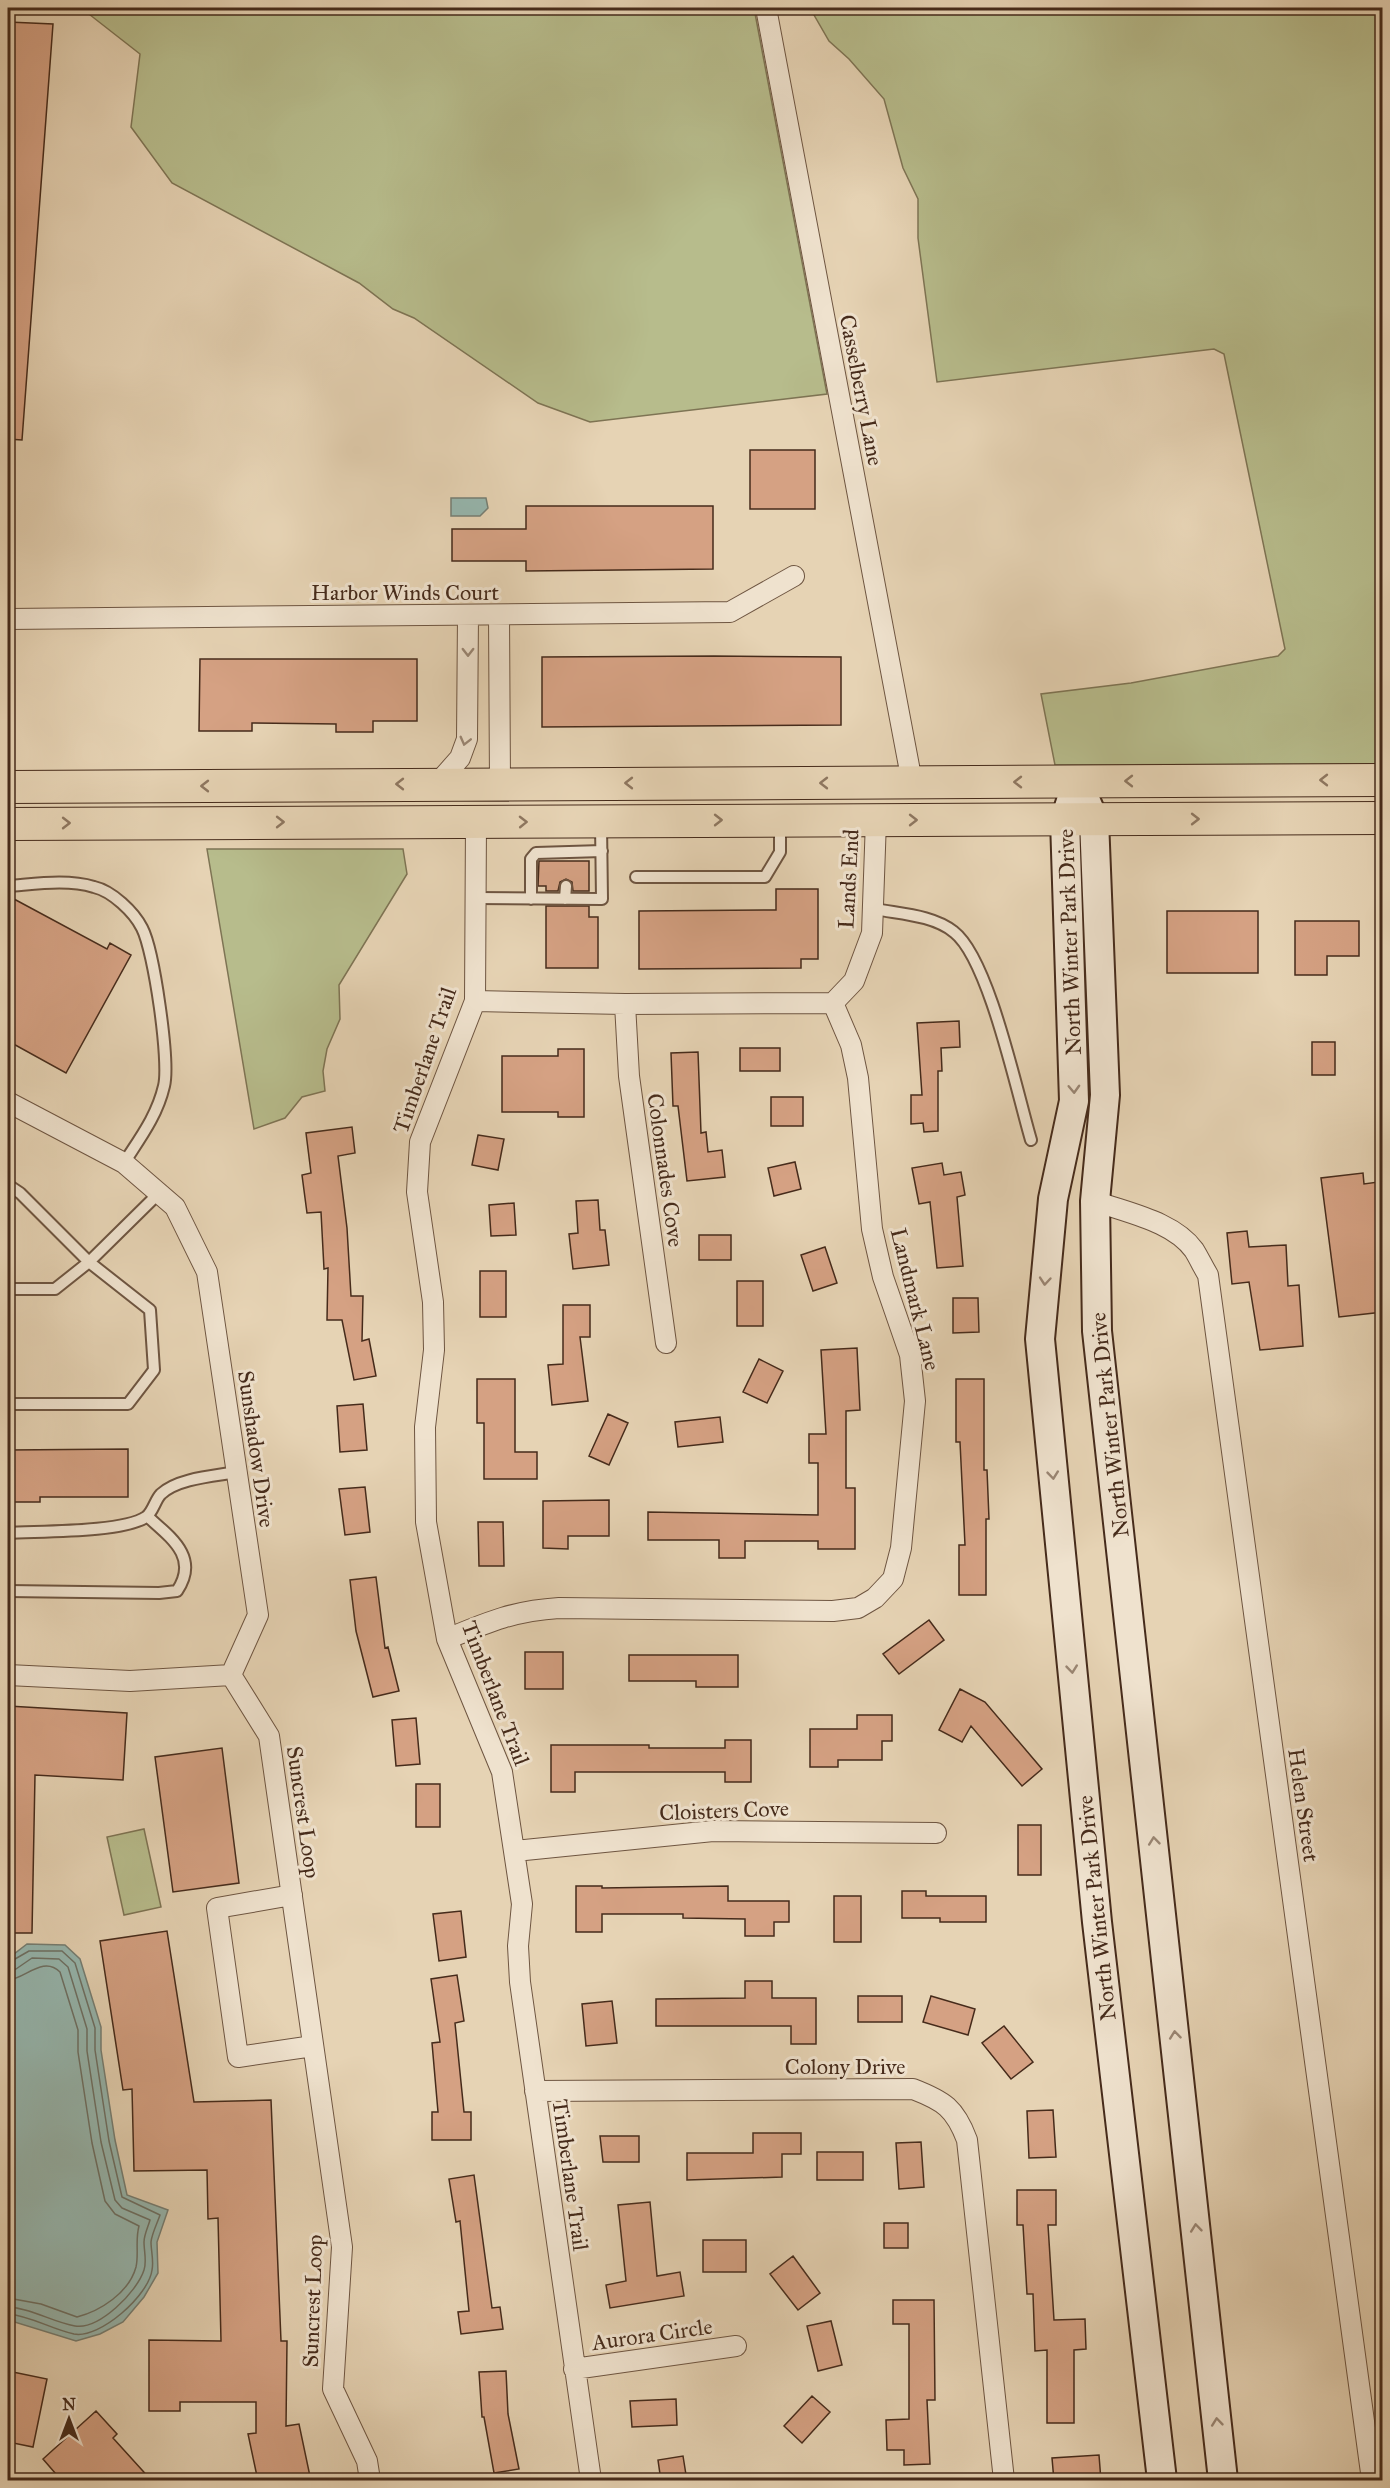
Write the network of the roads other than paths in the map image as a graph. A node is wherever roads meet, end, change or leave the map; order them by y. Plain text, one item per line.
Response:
1 (766, 8) edge
2 (794, 576) dead end
3 (468, 615) junction
4 (499, 615) junction
5 (8, 620) edge
6 (468, 689) junction
7 (500, 689) junction
8 (1383, 780) edge
9 (912, 782) junction
10 (1077, 782) junction
11 (500, 783) junction
12 (552, 783) junction
13 (437, 784) junction
14 (8, 787) edge
15 (1383, 818) edge
16 (876, 819) junction
17 (780, 820) junction
18 (1080, 820) junction
19 (423, 821) junction
20 (476, 822) junction
21 (8, 824) edge
22 (602, 836) junction
23 (636, 877) dead end
24 (8, 886) edge
25 (566, 886) dead end
26 (475, 898) junction
27 (531, 899) junction
28 (565, 899) junction
29 (875, 909) junction
30 (474, 1001) junction
31 (833, 1003) junction
32 (625, 1004) junction
33 (8, 1102) edge
34 (1031, 1140) dead end
35 (124, 1163) junction
36 (8, 1185) edge
37 (157, 1195) junction
38 (1095, 1201) junction
39 (89, 1262) junction
40 (8, 1289) edge
41 (666, 1343) dead end
42 (8, 1404) edge
43 (237, 1472) junction
44 (147, 1516) junction
45 (8, 1533) edge
46 (8, 1591) edge
47 (447, 1639) junction
48 (8, 1675) edge
49 (231, 1675) junction
50 (936, 1833) dead end
51 (515, 1851) junction
52 (292, 1896) junction
53 (313, 2046) junction
54 (535, 2091) junction
55 (736, 2346) dead end
56 (574, 2369) junction
57 (370, 2481) edge
58 (591, 2481) edge
59 (1004, 2481) edge
60 (1162, 2481) edge
61 (1223, 2481) edge
62 (1372, 2481) edge

1 - 9 street, Casselberry Lane
2 - 4 street, Harbor Winds Court
3 - 4 street, Harbor Winds Court
3 - 5 street, Harbor Winds Court
3 -> 6 street
4 - 7 street
6 - 7 street
6 -> 13 street
7 - 11 street
8 -> 10 main road
10 -> 9 main road
9 -> 12 main road
10 - 18 street, North Winter Park Drive
11 - 12 main road
11 - 13 main road
11 - 19 main road
12 - 20 main road
13 -> 14 main road
18 -> 15 main road
16 - 17 main road
16 -> 18 main road
16 - 29 street, Lands End
22 -> 17 main road
17 - 23 lane
18 - 38 street, North Winter Park Drive
18 -> 60 street, North Winter Park Drive
19 - 20 main road
21 -> 19 main road
20 -> 22 main road
20 - 26 street, Timberlane Trail
22 - 27 lane
22 - 28 lane
24 - 35 lane
25 - 28 lane
26 - 27 lane
26 - 30 street, Timberlane Trail
27 - 28 lane
29 - 31 street, Lands End
29 - 34 lane
30 - 32 street
30 - 47 street, Timberlane Trail
31 - 32 street
31 - 47 street, Landmark Lane
32 - 41 street, Colonnades Cove
33 - 35 street, Sunshadow Drive
35 - 37 street, Sunshadow Drive
36 - 39 lane
37 - 39 lane
37 - 43 street, Sunshadow Drive
61 -> 38 street, North Winter Park Drive
38 - 62 street, Helen Street
39 - 40 lane
39 - 42 lane
43 - 44 lane
43 - 49 street, Sunshadow Drive
44 - 45 lane
44 - 46 lane
47 - 51 street, Timberlane Trail
48 - 49 street
49 - 52 street, Suncrest Loop
50 - 51 street, Cloisters Cove
51 - 54 street, Timberlane Trail
52 - 53 street, Suncrest Loop
52 - 53 street, Suncrest Loop
53 - 57 street, Suncrest Loop
54 - 56 street, Timberlane Trail
54 - 59 street, Colony Drive
55 - 56 street, Aurora Circle
56 - 58 street, Timberlane Trail

